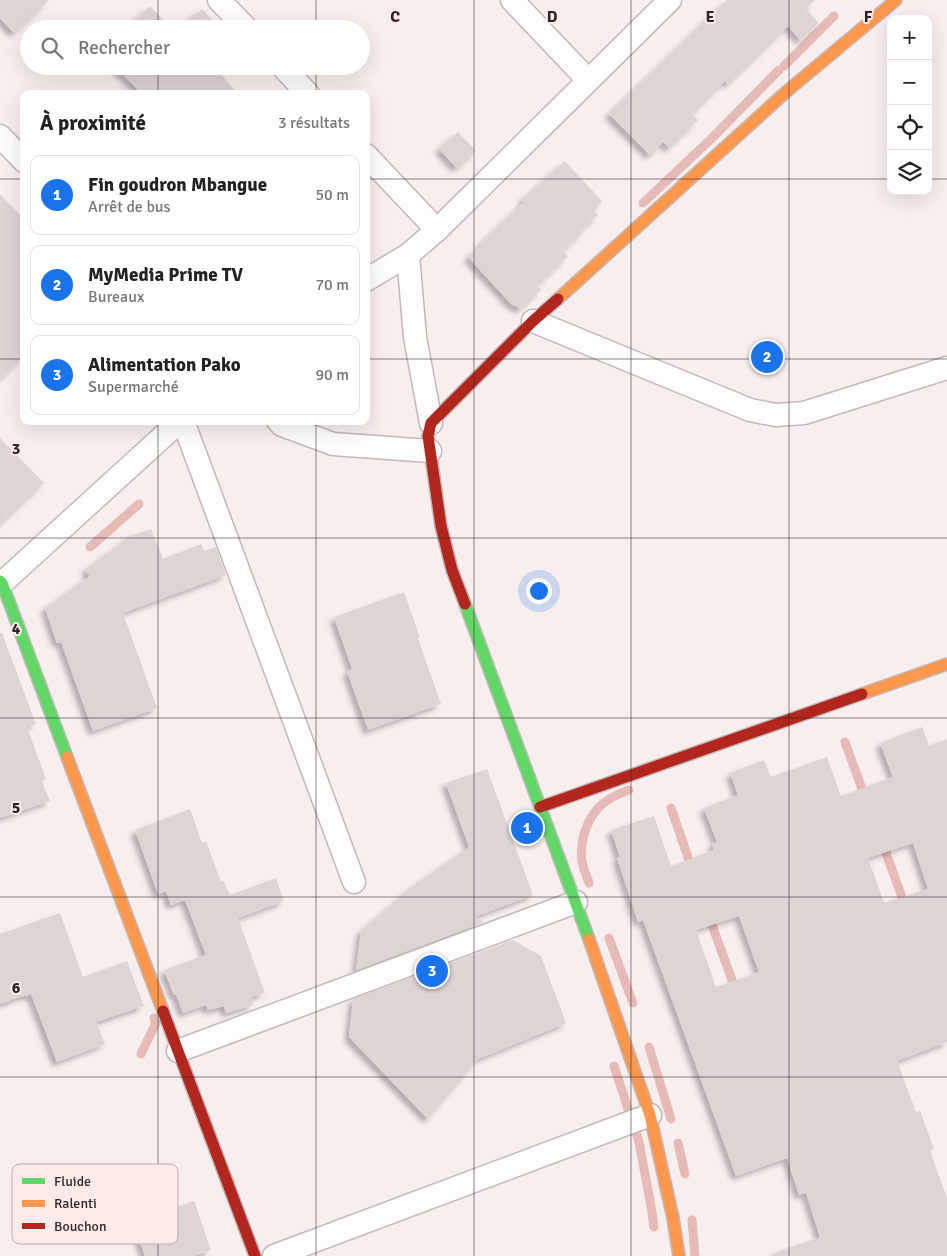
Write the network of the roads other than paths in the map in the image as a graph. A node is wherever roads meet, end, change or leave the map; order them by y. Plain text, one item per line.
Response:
1 (219, 0) edge
2 (512, 0) edge
3 (670, 0) edge
4 (896, 0) edge
5 (238, 20) edge
6 (290, 75) edge
7 (588, 80) junction
8 (304, 90) edge
9 (0, 136) edge
10 (20, 157) edge
11 (370, 159) edge
12 (437, 230) junction
13 (408, 255) junction
14 (370, 278) edge
15 (533, 321) junction
16 (947, 368) edge
17 (431, 423) junction
18 (178, 425) edge
19 (183, 425) edge
20 (282, 425) edge
21 (430, 451) junction
22 (1, 582) edge
23 (947, 664) edge
24 (540, 807) junction
25 (354, 882) dead end
26 (576, 902) junction
27 (178, 1051) junction
28 (650, 1115) junction
29 (255, 1256) edge
30 (274, 1256) edge
31 (679, 1256) edge

1 - 5 street
2 - 7 street
3 - 7 street
4 - 15 main road
6 - 8 street
7 - 12 street
9 - 10 street
11 - 12 street
12 - 13 street
13 - 14 street
13 - 17 street
15 - 16 street
15 - 17 main road
17 - 21 main road
18 - 22 street
19 - 25 street
20 - 21 street
21 - 24 main road
22 - 27 main road
23 - 24 main road
24 - 26 main road
26 - 27 street
26 - 28 main road
27 - 29 main road
28 - 30 street
28 - 31 main road

